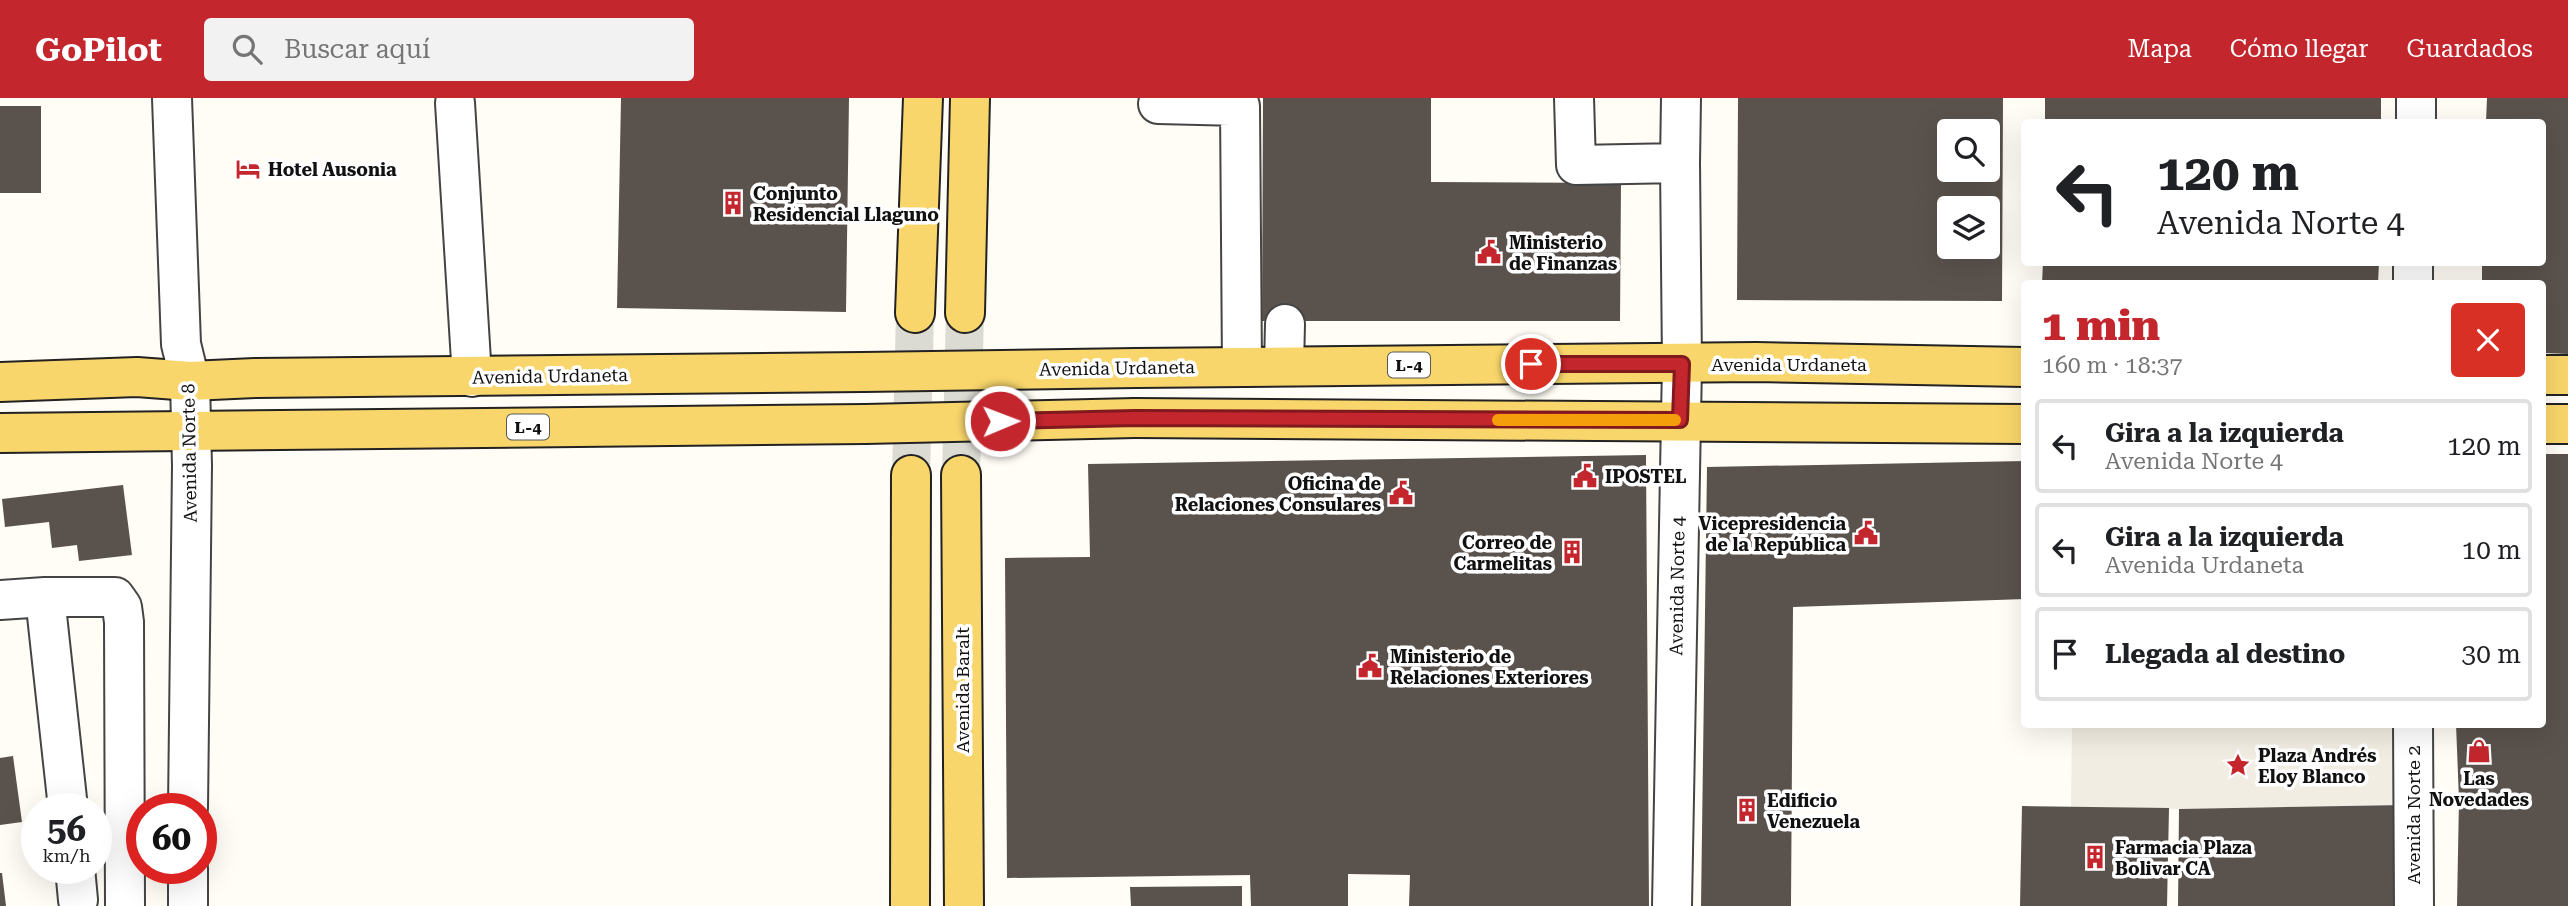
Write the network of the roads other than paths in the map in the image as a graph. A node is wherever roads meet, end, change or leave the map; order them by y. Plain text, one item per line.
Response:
1 (172, 98) edge
2 (923, 98) edge
3 (970, 98) edge
4 (1574, 98) edge
5 (1681, 98) edge
6 (2416, 98) edge
7 (455, 103) dead end
8 (1158, 104) dead end
9 (2416, 119) edge
10 (1680, 163) junction
11 (915, 313) tunnel mouth
12 (965, 313) tunnel mouth
13 (1285, 324) dead end
14 (1682, 364) junction
15 (1284, 366) junction
16 (1242, 367) junction
17 (2021, 367) edge
18 (2546, 375) edge
19 (2568, 375) edge
20 (471, 377) junction
21 (190, 381) junction
22 (0, 382) edge
23 (1680, 420) junction
24 (2021, 424) edge
25 (2546, 424) edge
26 (2568, 424) edge
27 (0, 433) edge
28 (191, 433) junction
29 (911, 475) tunnel mouth
30 (961, 475) tunnel mouth
31 (45, 597) junction
32 (0, 600) edge
33 (2413, 728) edge
34 (66, 793) edge
35 (188, 793) edge
36 (188, 884) edge
37 (125, 906) edge
38 (188, 906) edge
39 (910, 906) edge
40 (964, 906) edge
41 (1672, 906) edge
42 (2413, 906) edge

1 - 21 street, Avenida Norte 8
2 - 11 main road
3 - 12 main road
4 - 10 street
5 - 10 street, Avenida Norte 4
6 - 9 street
7 - 20 street
8 - 16 street
10 - 14 street, Avenida Norte 4
13 - 15 street
14 - 15 main road, Avenida Urdaneta / L-4
14 - 17 main road, Avenida Urdaneta / L-4
14 - 23 street, Avenida Norte 4
15 - 16 main road, Avenida Urdaneta / L-4
16 - 20 main road, Avenida Urdaneta / L-4, bridge
18 - 19 main road
20 - 21 main road, Avenida Urdaneta / L-4
21 - 22 main road, Avenida Urdaneta / L-4
21 - 28 street, Avenida Norte 8
23 - 24 main road, L-4
23 - 28 main road, L-4, bridge
23 - 41 street, Avenida Norte 4
25 - 26 main road
27 - 28 main road, L-4
28 - 35 street, Avenida Norte 8
29 - 39 main road
30 - 40 main road, Avenida Baralt
31 - 32 street
31 - 34 street
31 - 37 street
33 - 42 street, Avenida Norte 2
36 - 38 street

